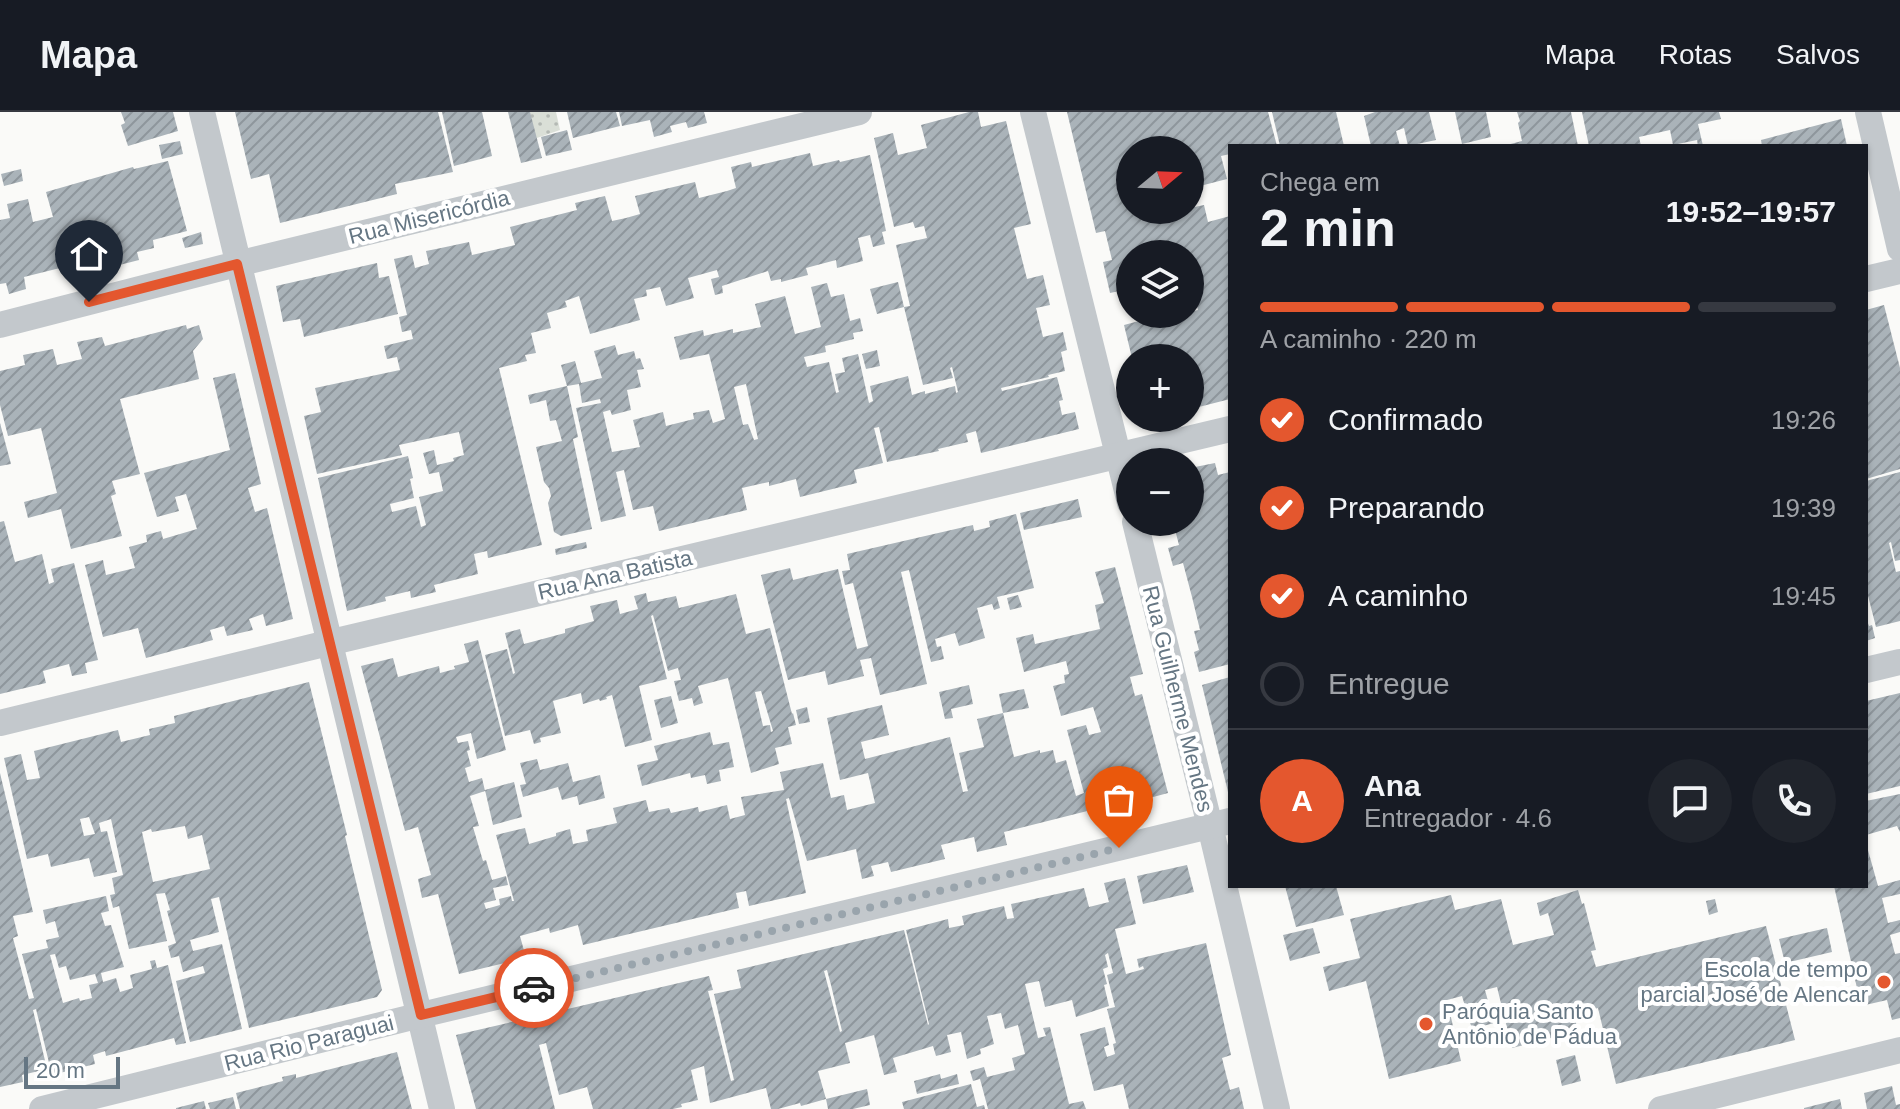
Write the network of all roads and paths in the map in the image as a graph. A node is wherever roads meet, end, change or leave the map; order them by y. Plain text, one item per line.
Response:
1 (202, 112) edge
2 (859, 112) edge
3 (1033, 112) edge
4 (1868, 112) edge
5 (1900, 249) edge
6 (237, 264) junction
7 (1900, 271) edge
8 (1868, 279) edge
9 (0, 325) edge
10 (1228, 429) edge
11 (1116, 448) edge
12 (1151, 448) edge
13 (1116, 456) edge
14 (1139, 536) edge
15 (328, 643) junction
16 (1900, 662) edge
17 (1868, 670) edge
18 (0, 723) edge
19 (1220, 824) edge
20 (1228, 864) edge
21 (1233, 888) edge
22 (421, 1015) junction
23 (1900, 1050) edge
24 (42, 1109) edge
25 (442, 1109) edge
26 (1277, 1109) edge
27 (1661, 1109) edge

1 - 6 street
2 - 6 street, Rua Misericórdia
3 - 11 street
4 - 5 street
6 - 9 street, Rua Misericórdia
6 - 15 street
7 - 8 street
10 - 12 street, Rua Ana Batista
13 - 15 street, Rua Ana Batista
14 - 19 street, Rua Guilherme Mendes
15 - 18 street, Rua Ana Batista
15 - 22 street
16 - 17 street
19 - 20 street, Rua Guilherme Mendes
19 - 22 street, Rua Rio Paraguai
21 - 26 street, Rua Guilherme Mendes
22 - 24 street, Rua Rio Paraguai
22 - 25 street
23 - 27 street

